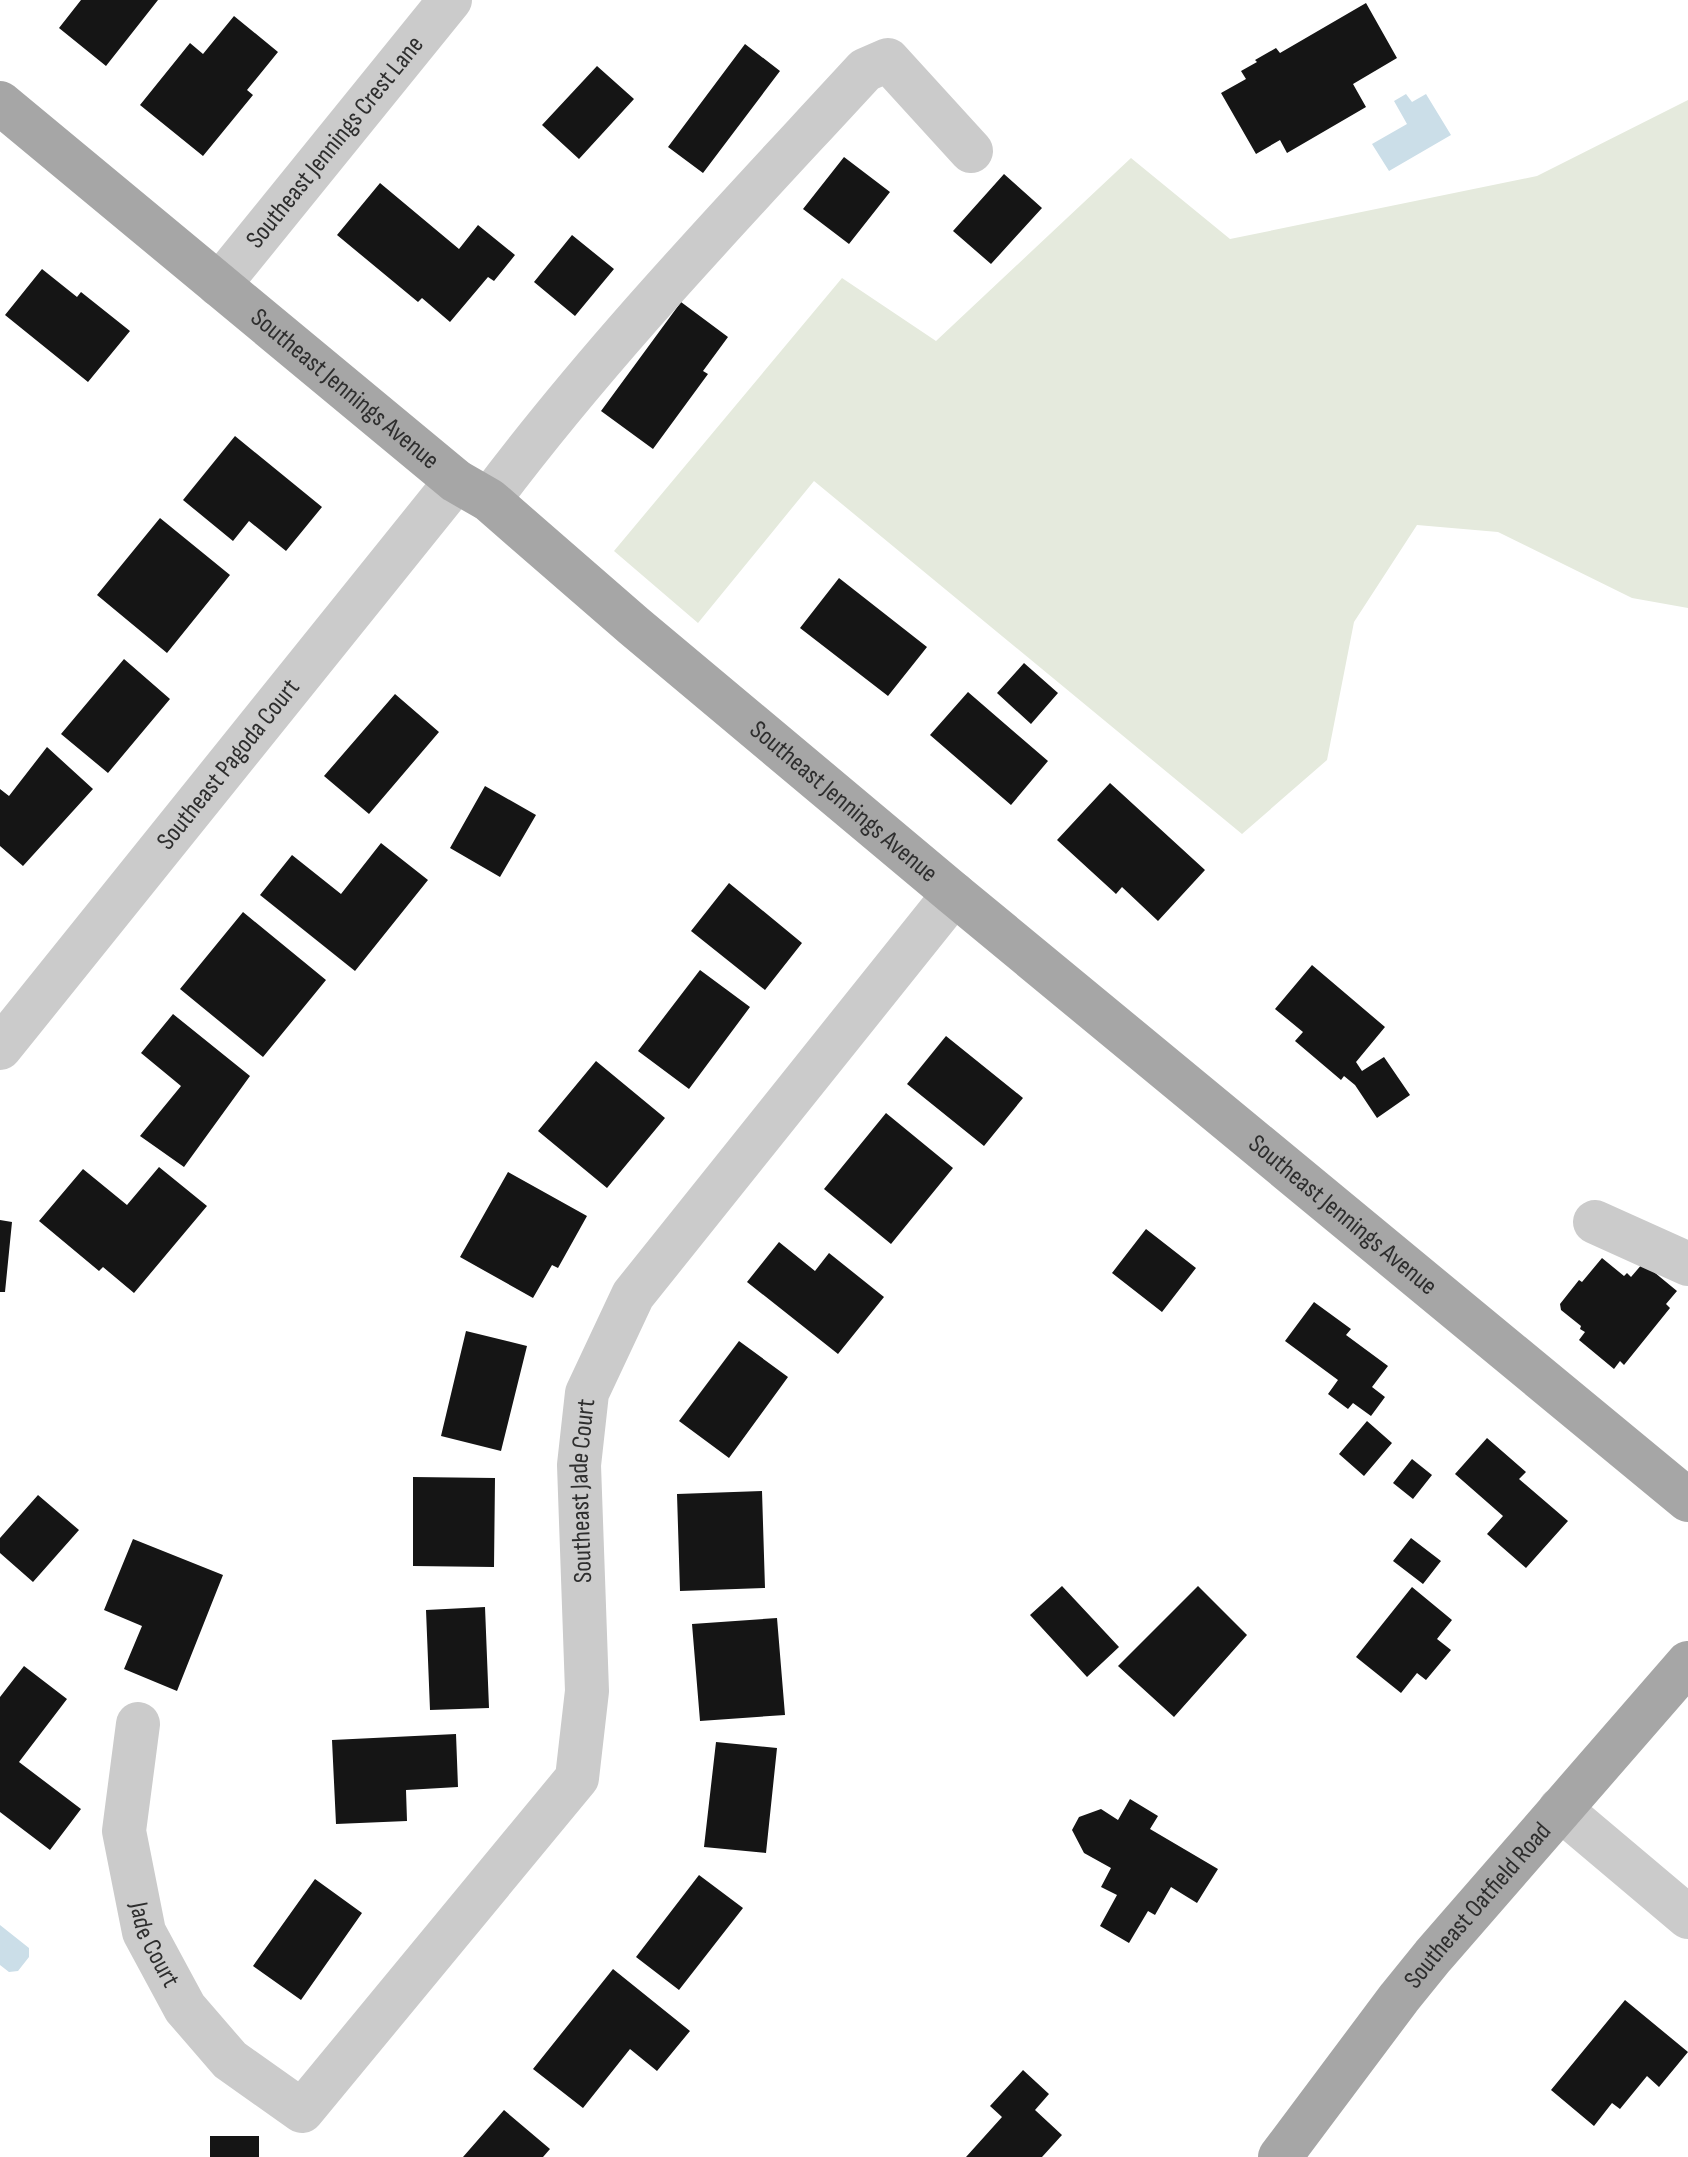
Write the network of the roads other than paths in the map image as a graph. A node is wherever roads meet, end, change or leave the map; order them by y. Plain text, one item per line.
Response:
1 (450, 0) edge
2 (0, 103) edge
3 (971, 151) dead end
4 (219, 285) junction
5 (472, 490) junction
6 (954, 894) junction
7 (0, 1048) edge
8 (1595, 1222) dead end
9 (1688, 1264) edge
10 (1688, 1500) edge
11 (1688, 1663) edge
12 (138, 1724) dead end
13 (1560, 1809) junction
14 (1688, 1917) edge
15 (302, 2111) joint
16 (1280, 2157) edge

1 - 4 street, Southeast Jennings Crest Lane
2 - 4 main road, Southeast Jennings Avenue
3 - 5 street, Southeast Pagoda Court
4 - 5 main road, Southeast Jennings Avenue
5 - 6 main road, Southeast Jennings Avenue
5 - 7 street, Southeast Pagoda Court
6 - 10 main road, Southeast Jennings Avenue
6 - 15 street, Southeast Jade Court
8 - 9 street
11 - 13 main road, Southeast Oatfield Road
12 - 15 street, Jade Court
13 - 14 street
13 - 16 main road, Southeast Oatfield Road

